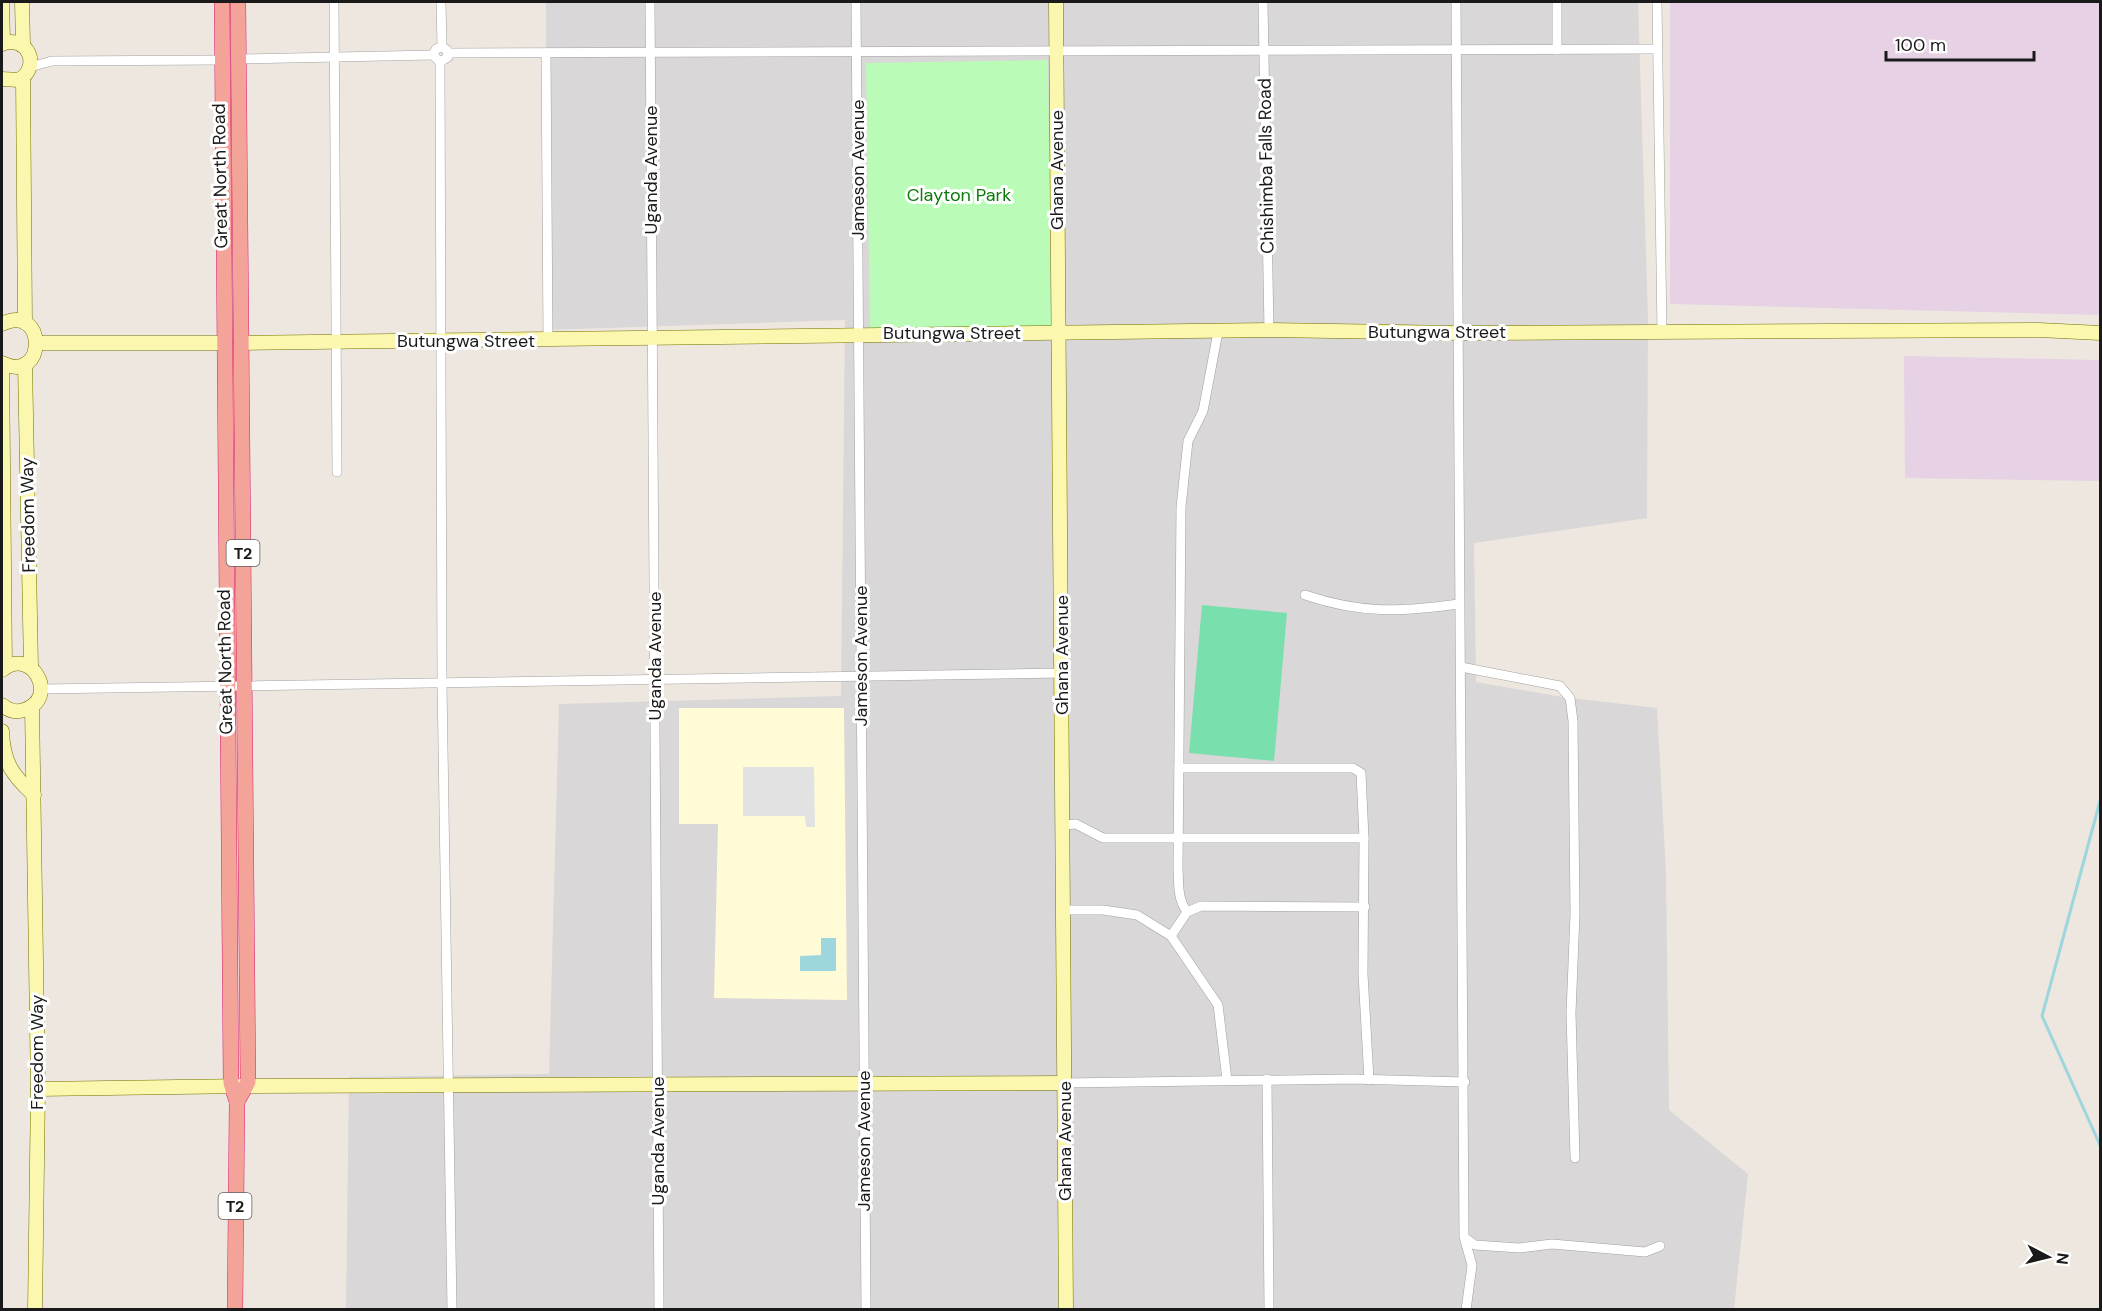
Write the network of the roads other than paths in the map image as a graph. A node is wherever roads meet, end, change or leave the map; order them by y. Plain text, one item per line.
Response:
1 (2, 2) edge
2 (22, 2) edge
3 (222, 2) edge
4 (237, 2) edge
5 (334, 2) edge
6 (441, 2) edge
7 (650, 2) edge
8 (856, 2) edge
9 (1056, 2) edge
10 (1263, 2) edge
11 (1456, 2) edge
12 (1557, 2) edge
13 (1657, 2) edge
14 (2, 44) edge
15 (26, 49) junction
16 (1657, 49) junction
17 (445, 50) junction
18 (1456, 50) junction
19 (1557, 50) junction
20 (1056, 51) junction
21 (1264, 51) junction
22 (856, 52) junction
23 (546, 53) junction
24 (650, 53) junction
25 (335, 57) junction
26 (436, 58) junction
27 (238, 59) junction
28 (222, 60) junction
29 (52, 61) junction
30 (27, 72) junction
31 (2, 79) edge
32 (240, 201) junction
33 (224, 202) junction
34 (224, 226) junction
35 (240, 228) junction
36 (25, 323) junction
37 (2, 324) edge
38 (1269, 330) junction
39 (1218, 332) junction
40 (1662, 332) junction
41 (859, 333) junction
42 (1059, 333) junction
43 (1459, 333) junction
44 (2100, 333) edge
45 (652, 340) junction
46 (548, 341) junction
47 (338, 342) junction
48 (439, 342) junction
49 (37, 343) junction
50 (225, 343) junction
51 (241, 343) junction
52 (2, 363) edge
53 (25, 364) junction
54 (337, 472) dead end
55 (226, 519) junction
56 (243, 521) junction
57 (226, 544) junction
58 (243, 544) junction
59 (3, 590) junction
60 (29, 591) junction
61 (1305, 594) dead end
62 (1459, 604) junction
63 (31, 667) junction
64 (3, 668) edge
65 (1461, 668) junction
66 (1062, 673) junction
67 (861, 676) junction
68 (655, 680) junction
69 (442, 683) junction
70 (228, 686) junction
71 (245, 686) junction
72 (42, 689) junction
73 (2, 705) edge
74 (32, 706) junction
75 (2, 731) edge
76 (1179, 768) junction
77 (34, 795) junction
78 (1062, 825) junction
79 (1179, 837) junction
80 (1364, 838) junction
81 (1365, 907) junction
82 (1063, 910) junction
83 (1187, 912) junction
84 (1171, 936) junction
85 (1267, 1079) junction
86 (1227, 1080) junction
87 (1369, 1080) junction
88 (1465, 1082) junction
89 (1065, 1083) junction
90 (658, 1084) junction
91 (864, 1084) junction
92 (231, 1086) junction
93 (247, 1086) junction
94 (448, 1086) junction
95 (38, 1089) junction
96 (237, 1102) junction
97 (1575, 1158) dead end
98 (1464, 1237) junction
99 (1660, 1246) dead end
100 (35, 1310) edge
101 (236, 1310) edge
102 (452, 1310) edge
103 (659, 1310) edge
104 (866, 1310) edge
105 (1066, 1310) edge
106 (1269, 1310) edge
107 (1466, 1310) edge

1 - 14 main road
2 - 15 main road
3 - 28 highway, Great North Road / T2
4 - 27 highway, Great North Road / T2
5 - 25 street
6 - 17 street
7 - 24 street, Uganda Avenue
8 - 22 street, Jameson Avenue
9 - 20 main road, Ghana Avenue
10 - 21 street, Chishimba Falls Road
11 - 18 street
12 - 19 street
13 - 16 street
14 - 15 main road
15 - 29 street
15 - 30 main road
16 - 19 street
16 - 40 street
17 - 23 street
17 - 26 street
18 - 19 street
18 - 21 street
18 - 43 street
20 - 21 street
20 - 22 street
20 - 42 main road, Ghana Avenue
21 - 38 street, Chishimba Falls Road
22 - 24 street
22 - 41 street, Jameson Avenue
23 - 24 street
23 - 46 street
24 - 45 street, Uganda Avenue
25 - 26 street
25 - 27 street
25 - 47 street
26 - 48 street
27 - 32 highway, Great North Road / T2
28 - 29 street
28 - 33 highway, Great North Road / T2
29 - 30 street
30 - 31 main road
30 - 36 main road
32 - 33 highway
32 - 35 highway, Great North Road / T2
33 - 34 highway, Great North Road / T2
34 - 35 highway
34 - 50 highway, Great North Road / T2
35 - 51 highway, Great North Road / T2
36 - 37 main road
36 - 49 main road
38 - 39 main road, Butungwa Street
38 - 43 main road, Butungwa Street
39 - 42 main road, Butungwa Street
39 - 76 street
40 - 43 main road, Butungwa Street
40 - 44 main road, Butungwa Street
41 - 42 main road, Butungwa Street
41 - 45 main road, Butungwa Street
41 - 67 street, Jameson Avenue
42 - 66 main road, Ghana Avenue
43 - 62 street
45 - 46 main road, Butungwa Street
45 - 68 street, Uganda Avenue
46 - 48 main road, Butungwa Street
47 - 48 main road, Butungwa Street
47 - 51 main road, Butungwa Street
47 - 54 street
48 - 69 street
49 - 50 main road
49 - 53 main road
50 - 55 highway, Great North Road / T2
51 - 56 highway, Great North Road / T2
52 - 53 main road
52 - 59 main road, Freedom Way
53 - 60 main road, Freedom Way
55 - 56 highway
55 - 57 highway, Great North Road / T2
56 - 58 highway, Great North Road / T2
57 - 58 highway
57 - 70 highway, Great North Road / T2
58 - 71 highway, Great North Road / T2
59 - 60 main road
59 - 64 main road, Freedom Way
60 - 63 main road, Freedom Way
61 - 62 street
62 - 65 street
63 - 64 main road
63 - 72 main road
65 - 88 street
65 - 97 street
66 - 67 street
66 - 78 main road, Ghana Avenue
67 - 68 street
67 - 91 street, Jameson Avenue
68 - 69 street
68 - 90 street, Uganda Avenue
69 - 71 street
69 - 94 street
70 - 71 street
70 - 72 street
70 - 92 highway, Great North Road / T2
71 - 93 highway, Great North Road / T2
72 - 74 main road
73 - 74 main road
74 - 77 main road, Freedom Way
75 - 77 main road
76 - 79 street
76 - 80 street
77 - 95 main road, Freedom Way
78 - 79 street
78 - 82 main road, Ghana Avenue
79 - 80 street
79 - 83 street
80 - 81 street
81 - 83 street
81 - 87 street
82 - 84 street
82 - 89 main road, Ghana Avenue
83 - 84 street
84 - 86 street
85 - 86 street
85 - 87 street
85 - 106 street
86 - 89 street
87 - 88 street
88 - 98 street
89 - 91 main road
89 - 105 main road, Ghana Avenue
90 - 91 main road
90 - 94 main road
90 - 103 street, Uganda Avenue
91 - 104 street, Jameson Avenue
92 - 93 main road
92 - 95 main road
92 - 96 highway, Great North Road / T2
93 - 94 main road
93 - 96 highway
94 - 102 street
95 - 100 main road, Freedom Way
96 - 101 highway, Great North Road / T2
98 - 99 street
98 - 107 street

